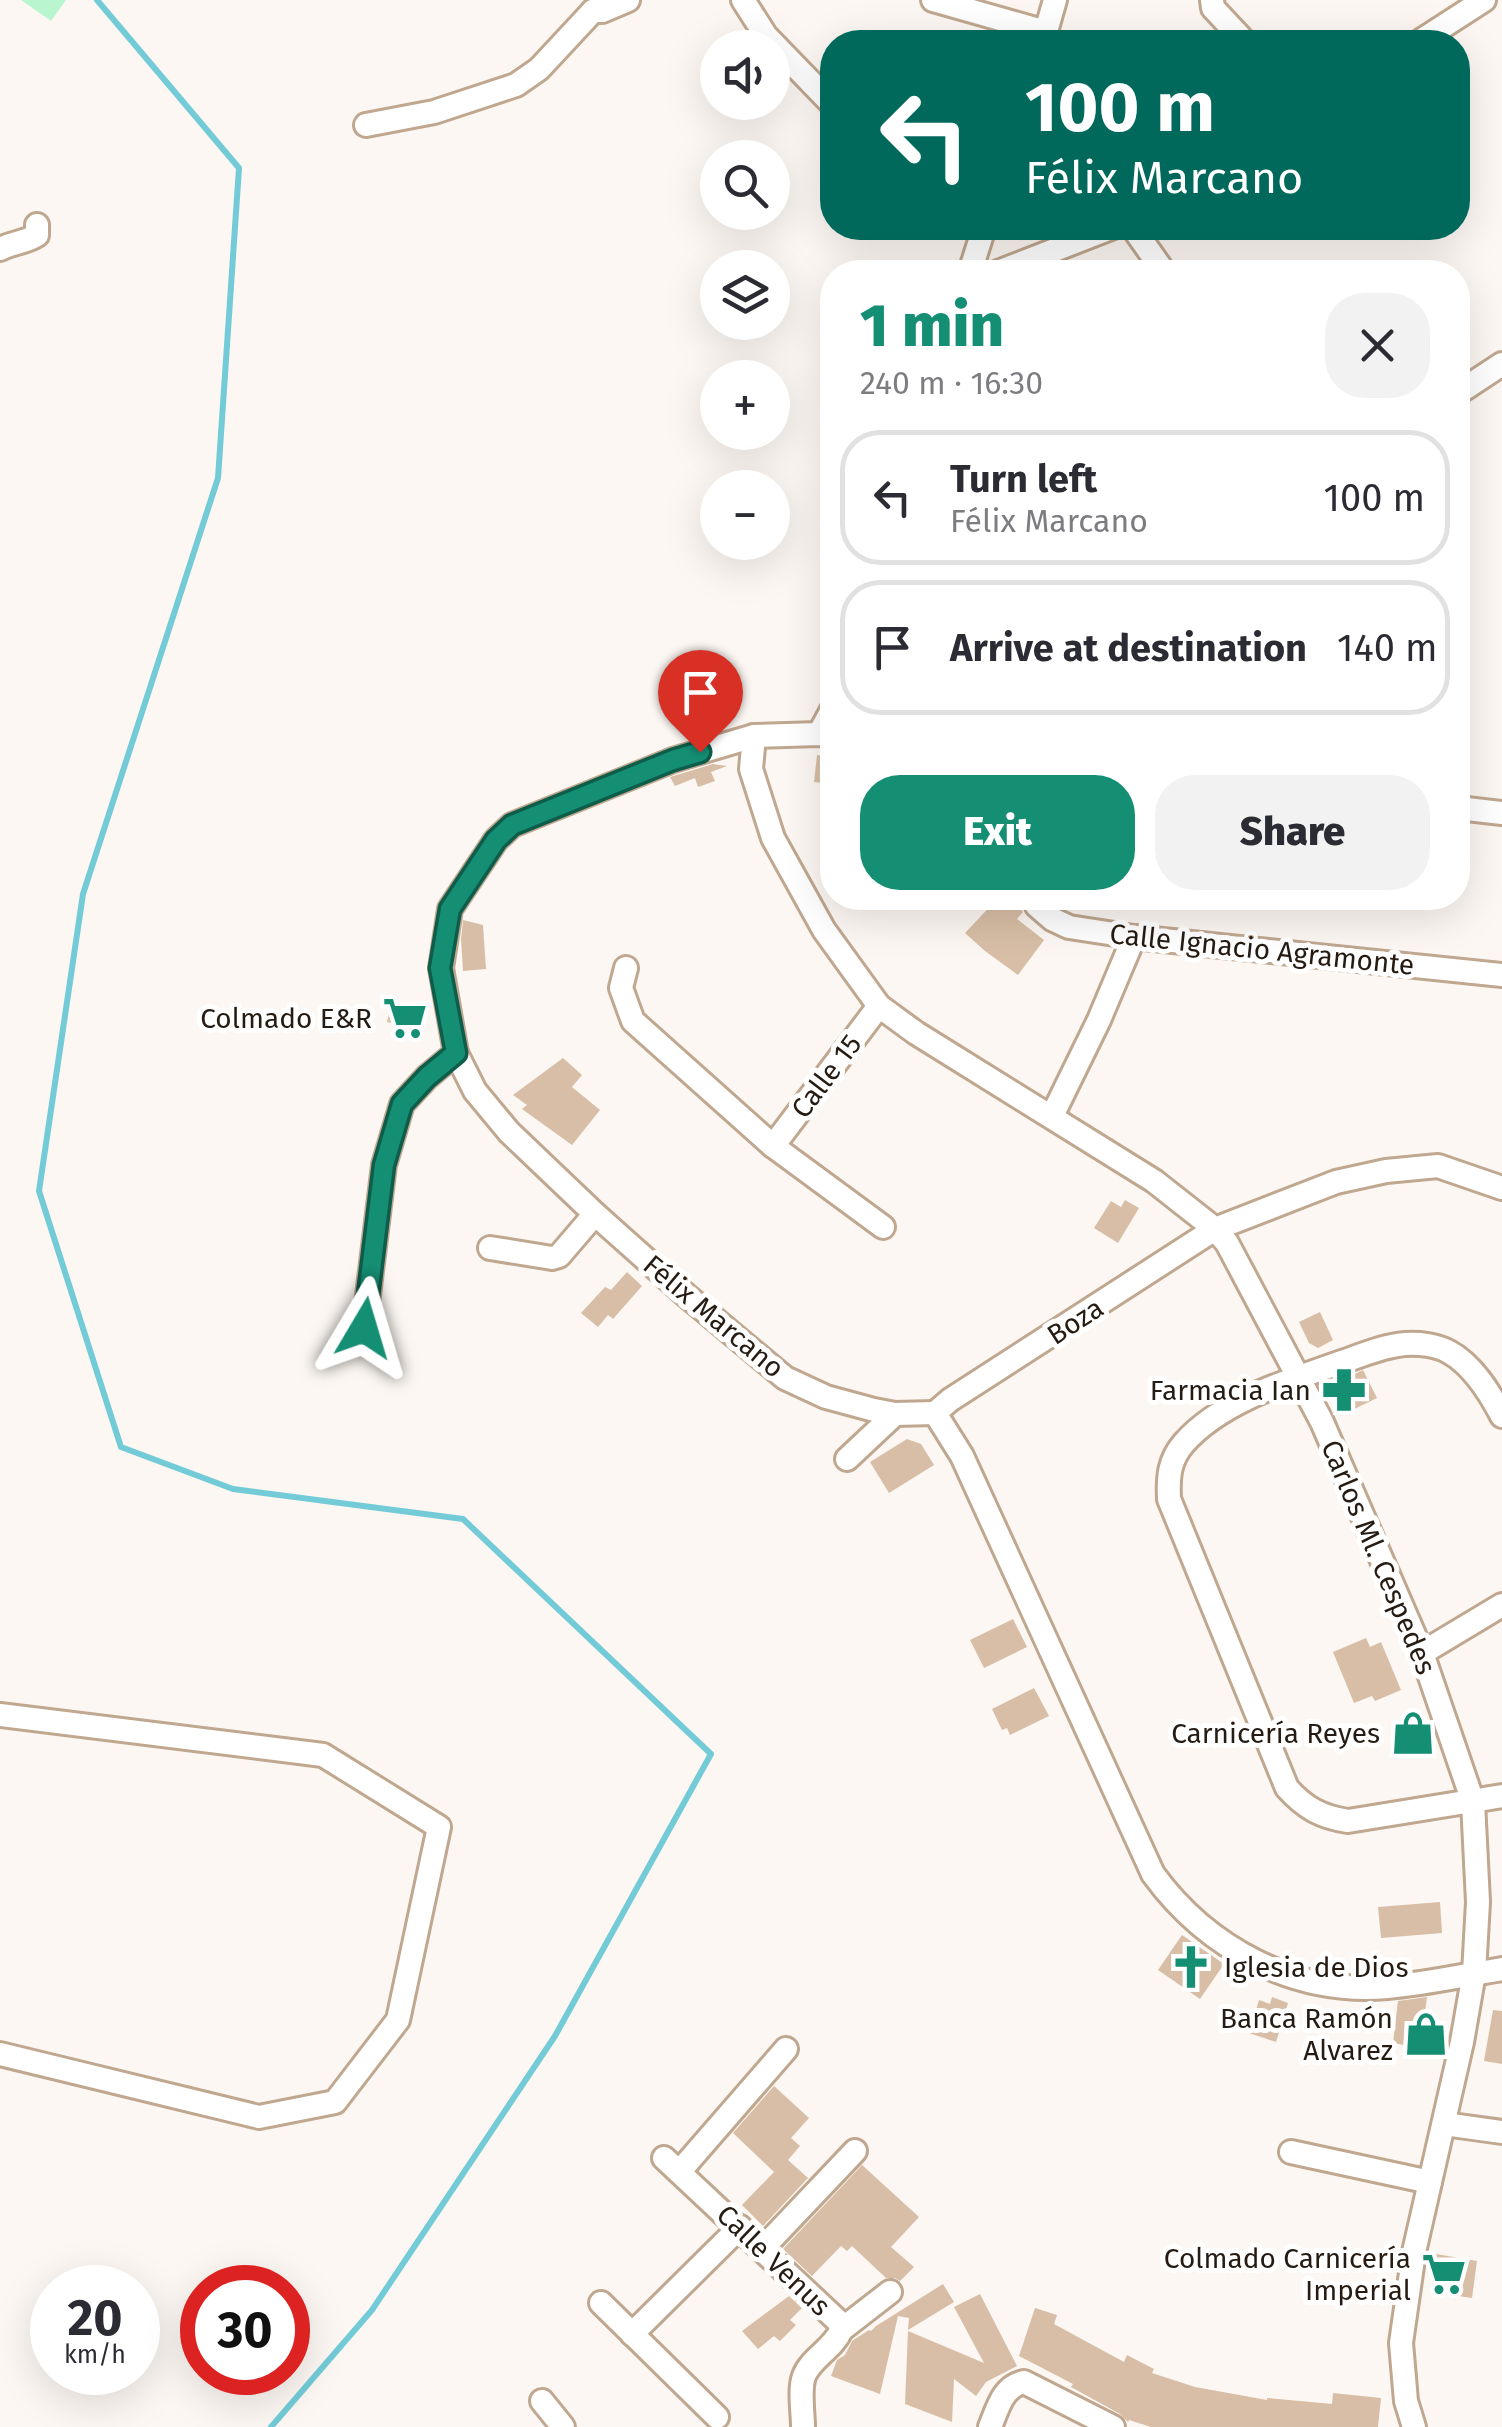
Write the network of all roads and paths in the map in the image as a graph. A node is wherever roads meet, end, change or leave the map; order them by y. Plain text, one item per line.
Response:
1 (628, 0) edge
2 (743, 0) edge
3 (933, 0) edge
4 (1055, 0) edge
5 (1212, 0) edge
6 (1484, 0) edge
7 (585, 6) edge
8 (1023, 30) edge
9 (1046, 30) edge
10 (1234, 30) edge
11 (1437, 30) edge
12 (820, 92) edge
13 (366, 125) dead end
14 (37, 226) dead end
15 (1080, 240) edge
16 (0, 250) edge
17 (1029, 260) edge
18 (1502, 364) edge
19 (1470, 386) edge
20 (820, 735) edge
21 (754, 736) junction
22 (1470, 809) edge
23 (1502, 813) edge
24 (1042, 910) edge
25 (1134, 938) junction
26 (626, 968) dead end
27 (1502, 976) edge
28 (879, 1006) junction
29 (456, 1053) junction
30 (1052, 1116) junction
31 (773, 1146) junction
32 (1502, 1188) edge
33 (596, 1214) junction
34 (883, 1227) dead end
35 (1216, 1230) junction
36 (490, 1248) dead end
37 (364, 1328) dead end
38 (1300, 1377) junction
39 (935, 1413) junction
40 (895, 1414) junction
41 (1502, 1416) edge
42 (846, 1459) dead end
43 (1502, 1604) edge
44 (1422, 1653) junction
45 (0, 1715) edge
46 (1502, 1796) edge
47 (1473, 1802) junction
48 (1502, 1969) edge
49 (1474, 1973) junction
50 (786, 2049) dead end
51 (0, 2054) edge
52 (1444, 2124) junction
53 (1502, 2132) edge
54 (855, 2151) dead end
55 (1291, 2152) dead end
56 (1430, 2182) junction
57 (740, 2227) junction
58 (762, 2249) junction
59 (890, 2292) dead end
60 (600, 2303) dead end
61 (842, 2330) junction
62 (632, 2334) junction
63 (542, 2401) dead end
64 (717, 2416) dead end
65 (563, 2427) edge
66 (803, 2427) edge
67 (990, 2427) edge
68 (1113, 2427) edge
69 (1414, 2427) edge

1 - 7 street
2 - 12 street
3 - 8 street
4 - 9 street
5 - 10 street
6 - 11 street
7 - 13 street
14 - 16 street
15 - 17 street
18 - 19 street
20 - 21 street, Félix Marcano
21 - 28 street, Carlos Ml. Cespedes
21 - 29 street, Félix Marcano
22 - 23 street
24 - 25 street, Calle Ignacio Agramonte
25 - 27 street, Calle Ignacio Agramonte
25 - 30 street
26 - 31 street
28 - 30 street, Carlos Ml. Cespedes
28 - 31 street, Calle 15
29 - 33 street, Félix Marcano
29 - 37 street
30 - 35 street, Carlos Ml. Cespedes
31 - 34 street
32 - 35 street, Boza
33 - 36 street
33 - 40 street, Félix Marcano
35 - 38 street, Carlos Ml. Cespedes
35 - 39 street, Boza
38 - 41 street
38 - 44 street, Carlos Ml. Cespedes
38 - 47 street
39 - 40 street, Félix Marcano
39 - 49 street
40 - 42 street
43 - 44 street
44 - 47 street, Carlos Ml. Cespedes
45 - 51 street
46 - 47 street
47 - 49 street, Carlos Ml. Cespedes
48 - 49 street
49 - 52 street, Carlos Ml. Cespedes
50 - 57 street, Calle Venus
52 - 53 street
52 - 56 street, Carlos Ml. Cespedes
54 - 58 street
55 - 56 street
56 - 69 street, Carlos Ml. Cespedes
57 - 58 street, Calle Venus
57 - 62 street
58 - 61 street, Calle Venus
59 - 61 street
60 - 62 street
61 - 66 street, Calle Venus
62 - 64 street
63 - 65 street
67 - 68 street

